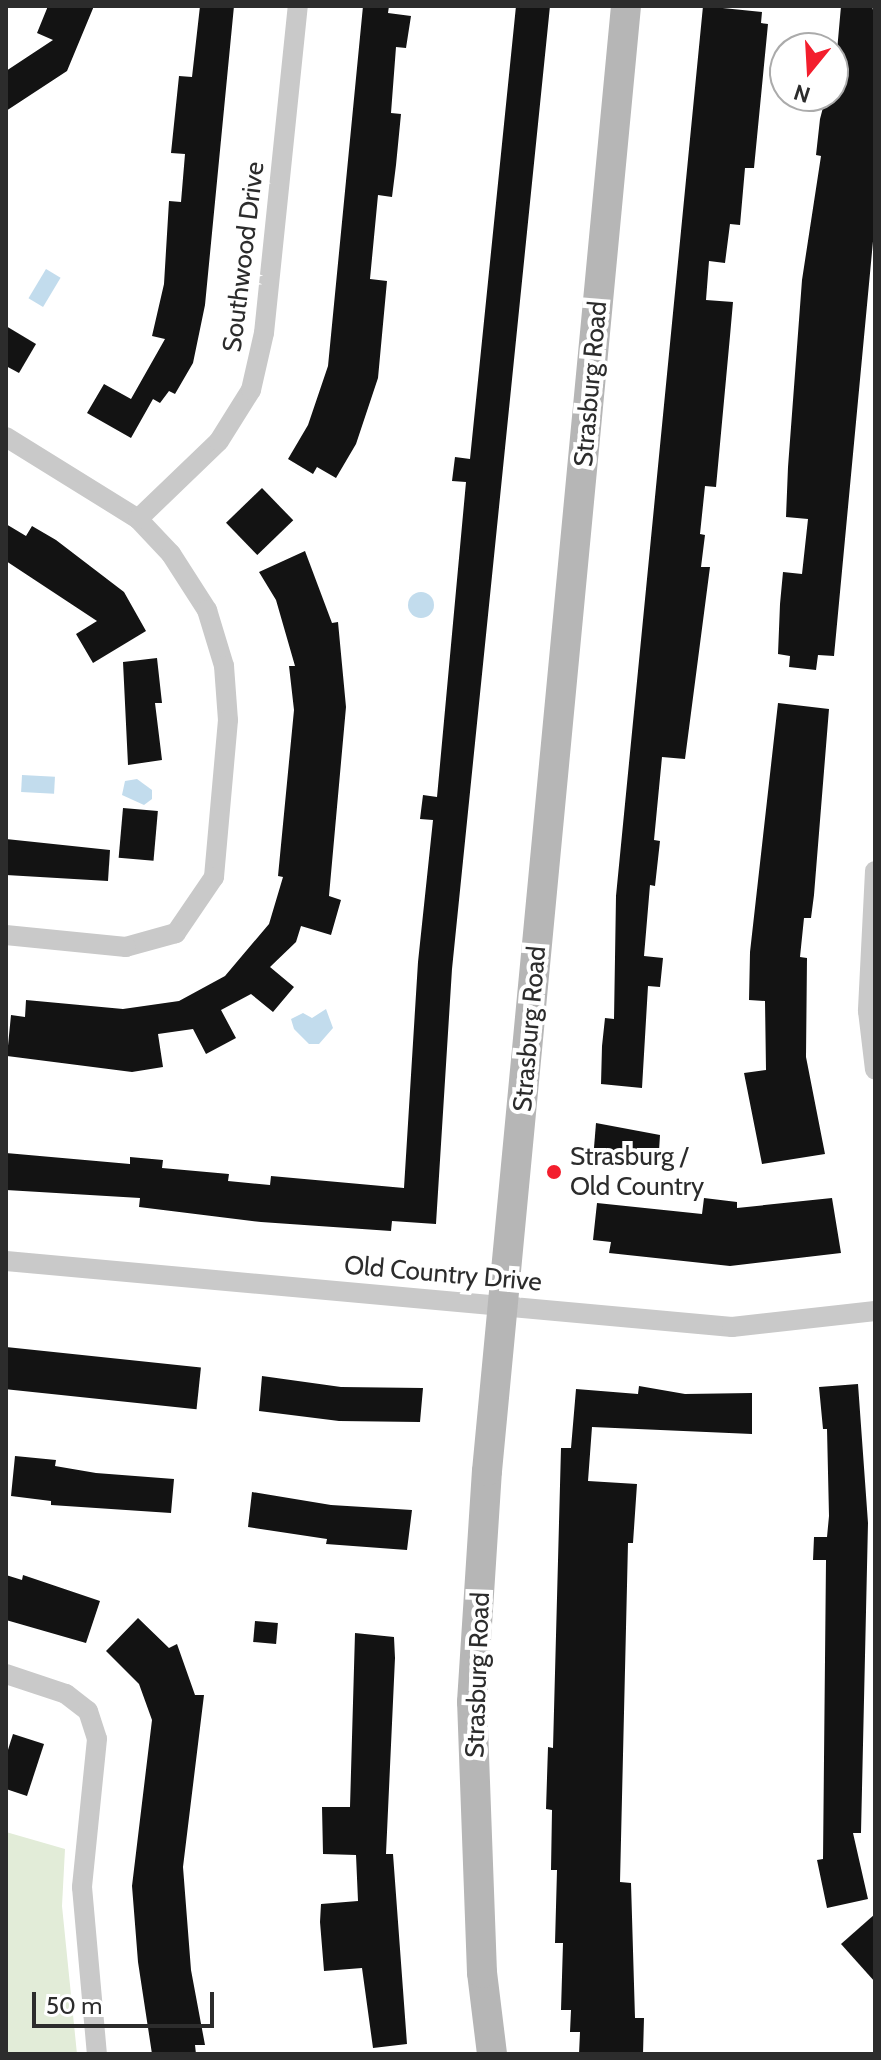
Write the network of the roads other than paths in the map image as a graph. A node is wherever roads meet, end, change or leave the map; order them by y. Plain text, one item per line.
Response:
1 (298, 6) edge
2 (626, 6) edge
3 (6, 437) edge
4 (138, 519) junction
5 (875, 871) edge
6 (6, 935) edge
7 (875, 1070) edge
8 (6, 1261) edge
9 (505, 1304) junction
10 (875, 1311) edge
11 (6, 1674) edge
12 (97, 2054) edge
13 (492, 2054) edge

1 - 4 street, Southwood Drive
2 - 9 street, Strasburg Road
3 - 4 street
4 - 6 street
5 - 7 street
8 - 9 street, Old Country Drive
9 - 10 street, Old Country Drive
9 - 13 street, Strasburg Road
11 - 12 street

